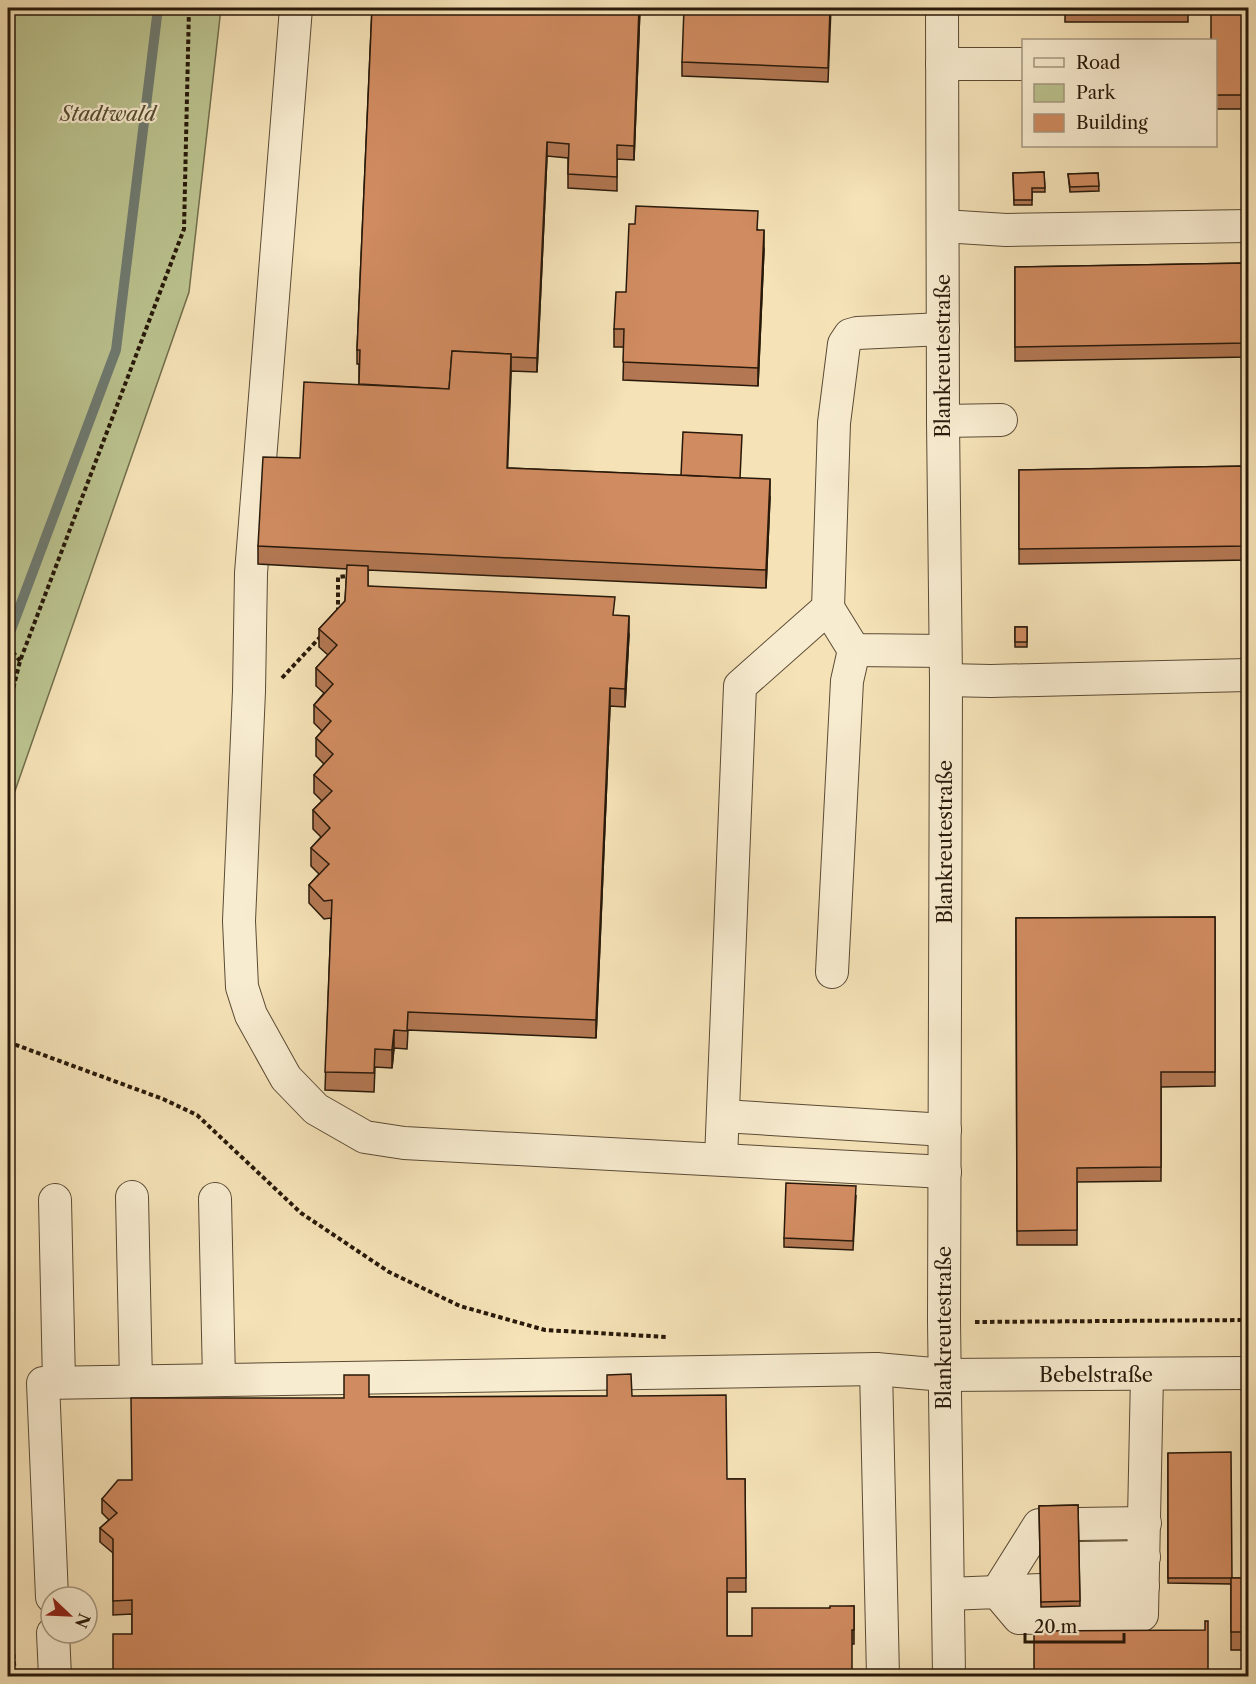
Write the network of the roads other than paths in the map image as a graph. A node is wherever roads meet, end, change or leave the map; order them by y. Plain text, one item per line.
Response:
1 (296, 8) edge
2 (942, 8) edge
3 (942, 64) junction
4 (1022, 64) edge
5 (943, 226) junction
6 (1248, 226) edge
7 (943, 329) junction
8 (1001, 420) dead end
9 (943, 422) junction
10 (828, 608) junction
11 (854, 650) junction
12 (946, 666) junction
13 (1248, 675) edge
14 (832, 972) dead end
15 (723, 1116) junction
16 (945, 1130) junction
17 (722, 1159) junction
18 (945, 1172) junction
19 (132, 1197) dead end
20 (216, 1199) dead end
21 (55, 1200) dead end
22 (876, 1369) junction
23 (1248, 1373) edge
24 (944, 1375) junction
25 (1148, 1375) junction
26 (219, 1379) junction
27 (136, 1381) junction
28 (59, 1382) junction
29 (1144, 1523) junction
30 (1078, 1524) edge
31 (1039, 1525) edge
32 (1040, 1559) edge
33 (1143, 1572) junction
34 (1079, 1573) edge
35 (51, 1585) edge
36 (1041, 1590) edge
37 (997, 1592) junction
38 (948, 1594) junction
39 (54, 1645) edge
40 (55, 1677) edge
41 (883, 1677) edge
42 (949, 1677) edge

1 - 17 street
2 - 3 street, Blankreutestraße
3 - 4 street
3 - 5 street, Blankreutestraße
5 - 6 street
5 - 7 street, Blankreutestraße
7 - 9 street, Blankreutestraße
7 - 10 street
8 - 9 street
9 - 12 street, Blankreutestraße
10 - 11 street
10 - 15 street
11 - 12 street
11 - 14 street
12 - 13 street
12 - 16 street, Blankreutestraße
15 - 16 street
15 - 17 street
16 - 18 street, Blankreutestraße
17 - 18 street
18 - 24 street, Blankreutestraße
19 - 27 street
20 - 26 street
21 - 28 street
22 - 24 street, Bebelstraße
22 - 26 street, Bebelstraße
22 - 41 street
23 - 25 street, Bebelstraße
24 - 25 street, Bebelstraße
24 - 38 street, Blankreutestraße
25 - 29 street
26 - 27 street, Bebelstraße
27 - 28 street, Bebelstraße
28 - 35 street
29 - 30 street
29 - 33 street
31 - 37 street
32 - 37 street
33 - 34 street
33 - 37 street
36 - 37 street
37 - 38 street
38 - 42 street, Blankreutestraße
39 - 40 street

